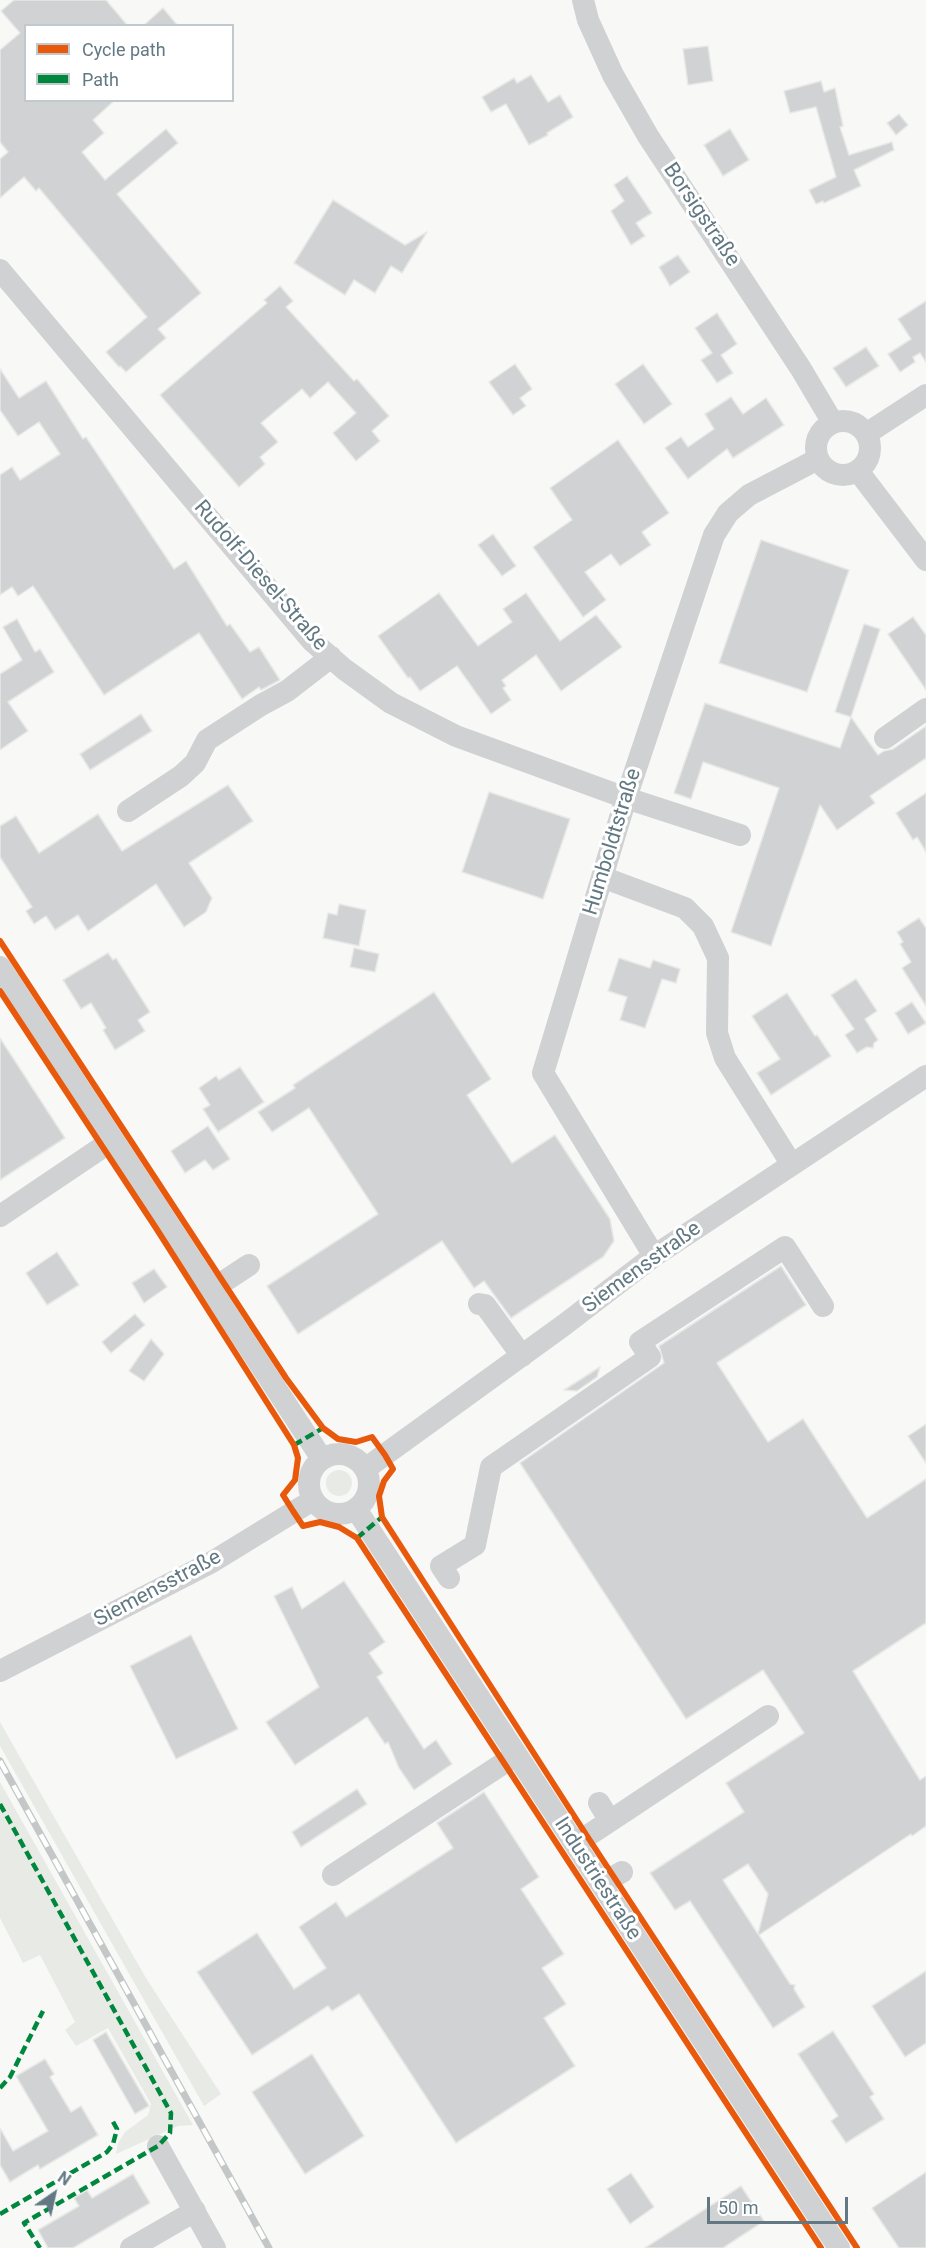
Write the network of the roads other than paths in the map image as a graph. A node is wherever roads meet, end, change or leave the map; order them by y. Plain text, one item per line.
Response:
1 (583, 0) edge
2 (0, 270) edge
3 (926, 395) edge
4 (833, 423) junction
5 (866, 434) junction
6 (818, 459) junction
7 (858, 471) junction
8 (926, 560) edge
9 (331, 657) junction
10 (926, 709) edge
11 (885, 738) dead end
12 (626, 798) junction
13 (128, 811) dead end
14 (741, 834) dead end
15 (602, 877) junction
16 (0, 967) edge
17 (926, 1076) edge
18 (113, 1140) junction
19 (792, 1165) junction
20 (0, 1216) edge
21 (654, 1256) junction
22 (249, 1265) dead end
23 (211, 1290) junction
24 (479, 1304) dead end
25 (823, 1306) dead end
26 (522, 1356) junction
27 (322, 1459) junction
28 (365, 1468) junction
29 (313, 1500) junction
30 (356, 1509) junction
31 (449, 1578) dead end
32 (0, 1671) edge
33 (768, 1716) dead end
34 (516, 1755) junction
35 (574, 1844) junction
36 (622, 1872) dead end
37 (333, 1875) dead end
38 (601, 1884) junction
39 (158, 2146) dead end
40 (195, 2211) junction
41 (131, 2248) edge
42 (215, 2248) edge
43 (839, 2248) edge

1 - 4 street, Borsigstraße
2 - 9 street, Rudolf-Diesel-Straße
3 - 5 street
4 - 5 street
4 - 6 street
5 - 7 street
6 - 7 street
6 - 12 street, Humboldtstraße
7 - 8 street
9 - 12 street, Rudolf-Diesel-Straße
9 - 13 street
10 - 11 street
12 - 14 street, Rudolf-Diesel-Straße
12 - 15 street, Humboldtstraße
15 - 19 street
15 - 21 street, Humboldtstraße
16 - 18 street
17 - 19 street, Siemensstraße
18 - 20 street
18 - 23 street
19 - 21 street, Siemensstraße
21 - 26 street, Siemensstraße
22 - 23 street
23 - 27 street
24 - 26 street
25 - 31 street
26 - 28 street, Siemensstraße
27 - 28 street
27 - 29 street
28 - 30 street
29 - 30 street
29 - 32 street, Siemensstraße
30 - 34 street, Industriestraße
33 - 35 street
34 - 35 street, Industriestraße
34 - 37 street
35 - 38 street, Industriestraße
36 - 38 street
38 - 43 street, Industriestraße
39 - 40 street
40 - 41 street
40 - 42 street

